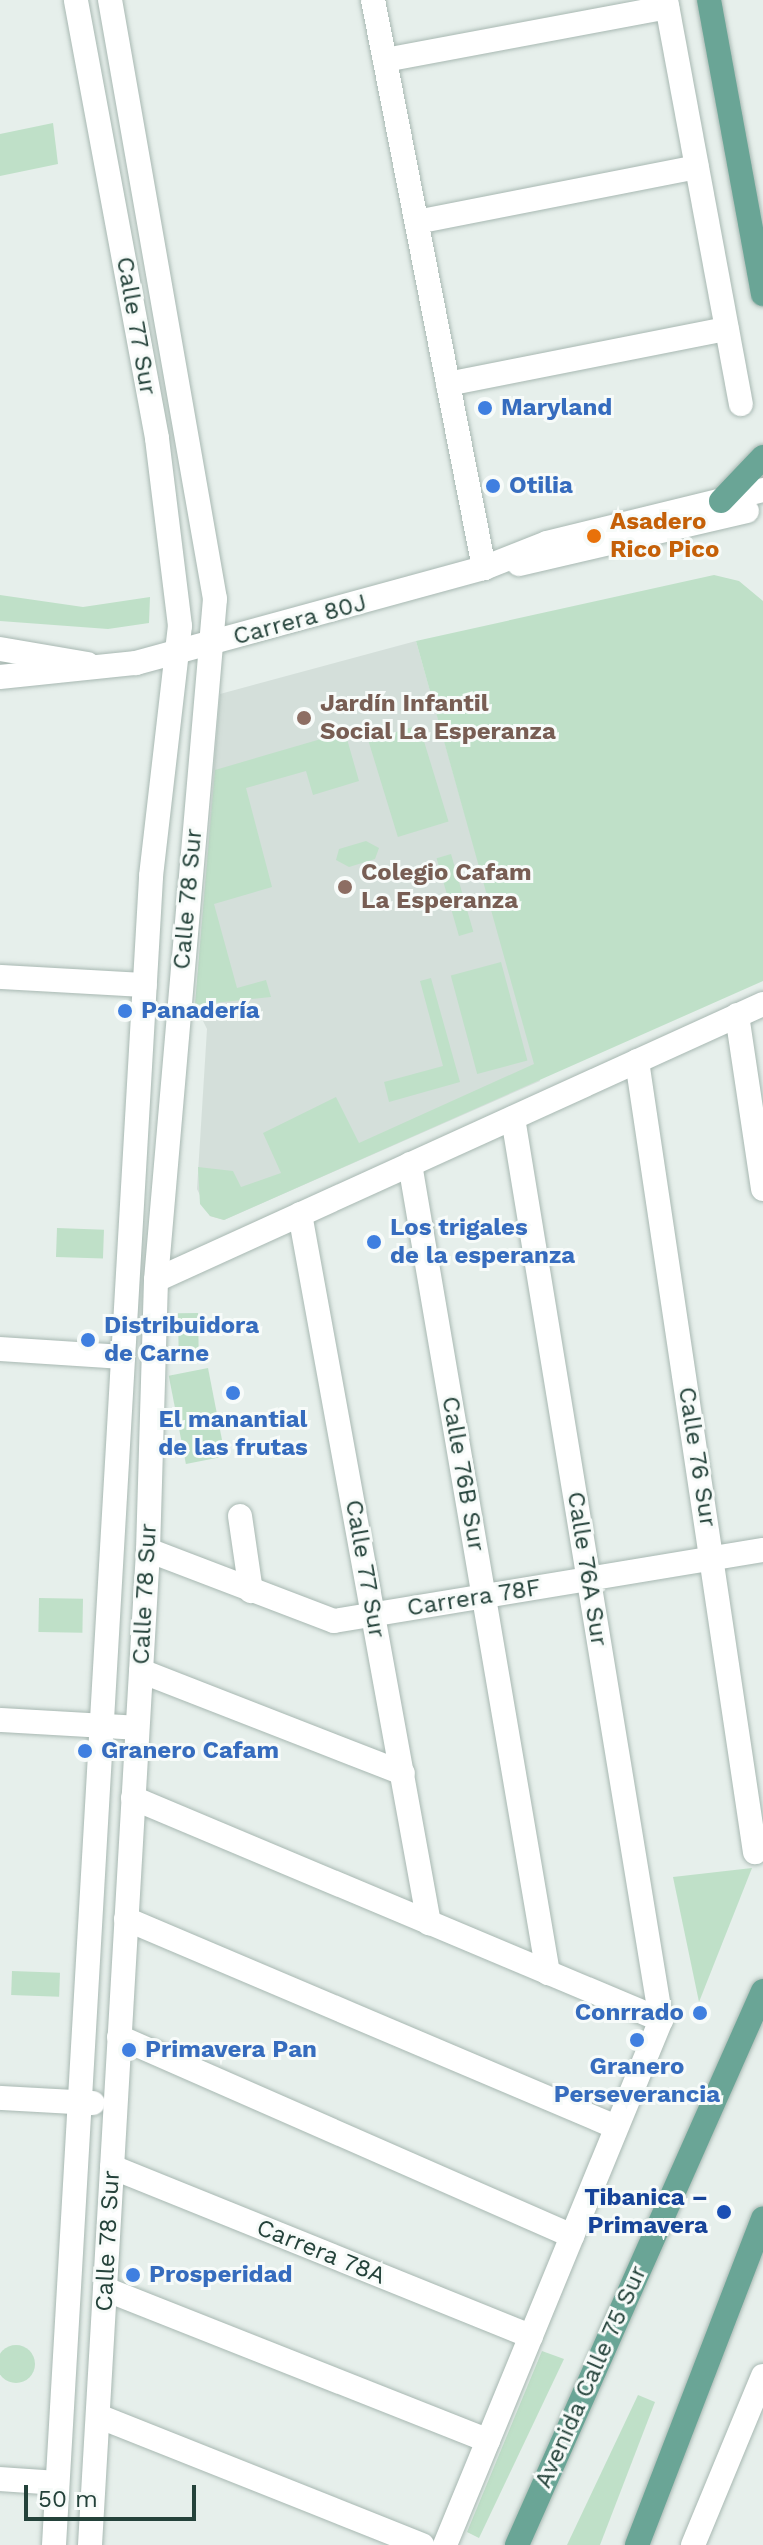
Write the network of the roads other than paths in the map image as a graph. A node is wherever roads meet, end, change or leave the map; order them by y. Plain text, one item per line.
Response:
1 (76, 0) edge
2 (110, 0) edge
3 (373, 0) edge
4 (709, 0) edge
5 (666, 4) edge
6 (385, 60) junction
7 (697, 167) junction
8 (417, 222) junction
9 (763, 294) edge
10 (727, 329) junction
11 (448, 384) junction
12 (741, 404) dead end
13 (763, 457) edge
14 (763, 490) edge
15 (721, 501) junction
16 (763, 507) edge
17 (484, 568) junction
18 (211, 644) junction
19 (0, 649) edge
20 (176, 653) junction
21 (114, 668) junction
22 (0, 677) edge
23 (0, 977) edge
24 (145, 985) junction
25 (763, 1004) edge
26 (737, 1015) junction
27 (637, 1061) junction
28 (513, 1118) junction
29 (410, 1164) junction
30 (763, 1189) edge
31 (300, 1214) junction
32 (156, 1280) junction
33 (0, 1349) edge
34 (123, 1357) junction
35 (240, 1516) dead end
36 (148, 1550) junction
37 (763, 1550) edge
38 (712, 1558) junction
39 (589, 1578) junction
40 (251, 1591) junction
41 (485, 1596) junction
42 (373, 1615) junction
43 (141, 1671) junction
44 (0, 1720) edge
45 (102, 1726) junction
46 (137, 1728) junction
47 (403, 1773) junction
48 (133, 1798) junction
49 (755, 1852) dead end
50 (126, 1919) junction
51 (429, 1923) junction
52 (548, 1973) junction
53 (763, 1991) edge
54 (661, 2020) junction
55 (119, 2037) junction
56 (0, 2098) edge
57 (80, 2102) junction
58 (115, 2104) junction
59 (616, 2127) junction
60 (112, 2167) junction
61 (763, 2219) edge
62 (572, 2236) junction
63 (105, 2289) junction
64 (531, 2336) junction
65 (763, 2376) edge
66 (98, 2416) junction
67 (488, 2441) junction
68 (0, 2479) edge
69 (57, 2483) junction
70 (96, 2543) edge
71 (54, 2545) edge
72 (422, 2545) edge
73 (445, 2545) edge
74 (517, 2545) edge
75 (637, 2545) edge
76 (693, 2545) edge

1 - 20 street, Calle 77 Sur
2 - 18 street, Calle 77 Sur
3 - 6 street
4 - 9 main road
5 - 6 street
5 - 7 street
6 - 8 street
7 - 8 street
7 - 10 street
8 - 11 street
10 - 11 street
10 - 12 street
11 - 17 street
13 - 15 main road
14 - 15 street, Carrera 80J
15 - 17 street, Carrera 80J
16 - 17 street, Carrera 80J
17 - 18 street, Carrera 80J
18 - 20 street, Carrera 80J
18 - 32 street, Calle 78 Sur
19 - 21 street
20 - 21 street, Carrera 80J
20 - 24 street, Calle 78 Sur
21 - 22 street
23 - 24 street
24 - 34 street, Calle 78 Sur
25 - 26 street
26 - 27 street
26 - 30 street
27 - 28 street
27 - 38 street, Calle 76 Sur
28 - 29 street
28 - 39 street, Calle 76A Sur
29 - 31 street
29 - 41 street, Calle 76B Sur
31 - 32 street
31 - 42 street, Calle 77 Sur
32 - 36 street, Calle 78 Sur
33 - 34 street
34 - 45 street, Calle 78 Sur
35 - 40 street
36 - 40 street, Carrera 78F
36 - 43 street, Calle 78 Sur
37 - 38 street, Carrera 78F
38 - 39 street, Carrera 78F
38 - 49 street, Calle 76 Sur
39 - 41 street, Carrera 78F
39 - 54 street, Calle 76A Sur
40 - 42 street, Carrera 78F
41 - 42 street, Carrera 78F
41 - 52 street, Calle 76B Sur
42 - 47 street, Calle 77 Sur
43 - 46 street, Calle 78 Sur
43 - 47 street
44 - 45 street
45 - 46 street
45 - 57 street, Calle 78 Sur
46 - 48 street, Calle 78 Sur
47 - 51 street, Calle 77 Sur
48 - 50 street, Calle 78 Sur
48 - 51 street
50 - 55 street, Calle 78 Sur
50 - 59 street
51 - 52 street
52 - 54 street
53 - 74 main road, Avenida Calle 75 Sur
54 - 59 street
55 - 58 street, Calle 78 Sur
55 - 62 street
56 - 57 street
57 - 58 street
57 - 69 street, Calle 78 Sur
58 - 60 street, Calle 78 Sur
59 - 62 street
60 - 63 street, Calle 78 Sur
60 - 64 street, Carrera 78A
61 - 75 main road
62 - 64 street
63 - 66 street, Calle 78 Sur
63 - 67 street
64 - 67 street
65 - 76 street
66 - 70 street, Calle 78 Sur
66 - 72 street
67 - 73 street
68 - 69 street
69 - 71 street, Calle 78 Sur

